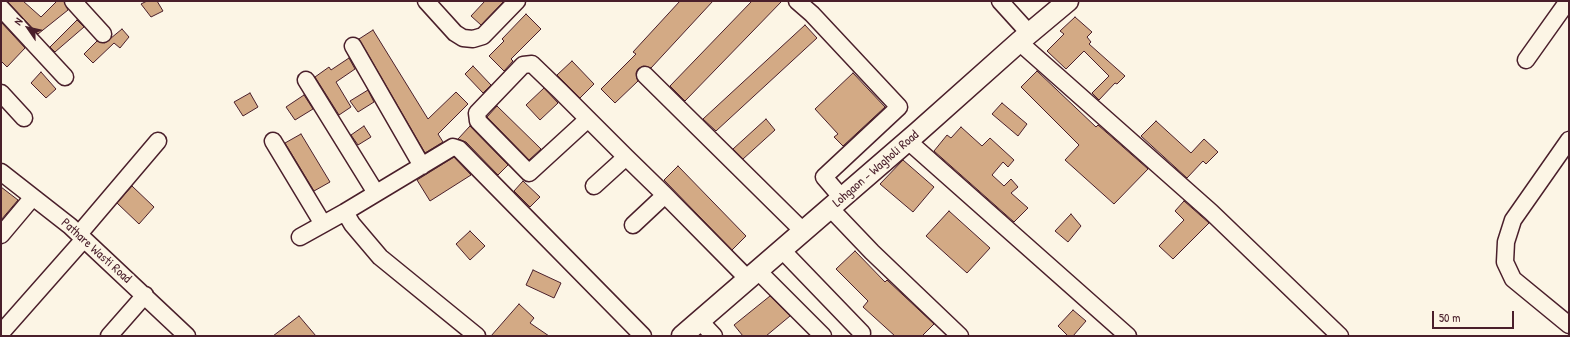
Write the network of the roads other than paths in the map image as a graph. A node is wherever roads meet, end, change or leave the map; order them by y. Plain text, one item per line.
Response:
1 (74, 1) edge
2 (426, 1) edge
3 (517, 1) edge
4 (797, 1) edge
5 (1000, 1) edge
6 (1068, 1) edge
7 (1568, 2) edge
8 (1, 8) edge
9 (103, 34) dead end
10 (1024, 37) junction
11 (353, 46) dead end
12 (1526, 60) dead end
13 (644, 75) dead end
14 (65, 78) dead end
15 (306, 80) dead end
16 (1, 93) edge
17 (24, 118) dead end
18 (588, 118) junction
19 (1569, 140) edge
20 (273, 141) dead end
21 (908, 141) junction
22 (158, 142) dead end
23 (626, 157) junction
24 (422, 166) junction
25 (1, 172) edge
26 (594, 186) dead end
27 (376, 193) junction
28 (664, 195) junction
29 (33, 197) junction
30 (836, 203) junction
31 (345, 212) junction
32 (323, 224) junction
33 (633, 226) dead end
34 (804, 232) junction
35 (1, 235) edge
36 (81, 237) junction
37 (300, 237) dead end
38 (782, 250) junction
39 (753, 275) junction
40 (145, 296) junction
41 (700, 321) junction
42 (1569, 325) edge
43 (862, 332) dead end
44 (1, 333) edge
45 (109, 336) edge
46 (187, 336) edge
47 (477, 336) edge
48 (643, 336) edge
49 (682, 336) edge
50 (714, 336) edge
51 (823, 336) edge
52 (960, 336) edge
53 (1128, 336) edge
54 (1340, 336) edge

1 - 9 street
2 - 3 street
4 - 30 street
5 - 10 street
6 - 10 main road, Lohgaon - Wagholi Road
7 - 12 street
8 - 14 street
10 - 21 main road, Lohgaon - Wagholi Road
10 - 54 street
11 - 24 street
13 - 34 street
15 - 27 street
16 - 17 street
18 - 18 street
18 - 23 street
19 - 42 street
20 - 32 street
21 - 30 main road, Lohgaon - Wagholi Road
21 - 53 street
22 - 36 street
23 - 26 street
23 - 28 street
24 - 27 street
24 - 48 street
25 - 29 street, Pathare Wasti Road
27 - 31 street
28 - 33 street
28 - 39 street
29 - 35 street
29 - 36 street, Pathare Wasti Road
30 - 34 main road, Lohgaon - Wagholi Road
30 - 52 street
31 - 32 street
31 - 47 street
32 - 37 street
34 - 38 main road, Lohgaon - Wagholi Road
36 - 40 street, Pathare Wasti Road
36 - 44 street
38 - 39 main road, Lohgaon - Wagholi Road
38 - 43 street
39 - 41 main road, Lohgaon - Wagholi Road
39 - 51 street
40 - 45 street
40 - 46 street, Pathare Wasti Road
41 - 49 main road, Lohgaon - Wagholi Road
41 - 50 street

